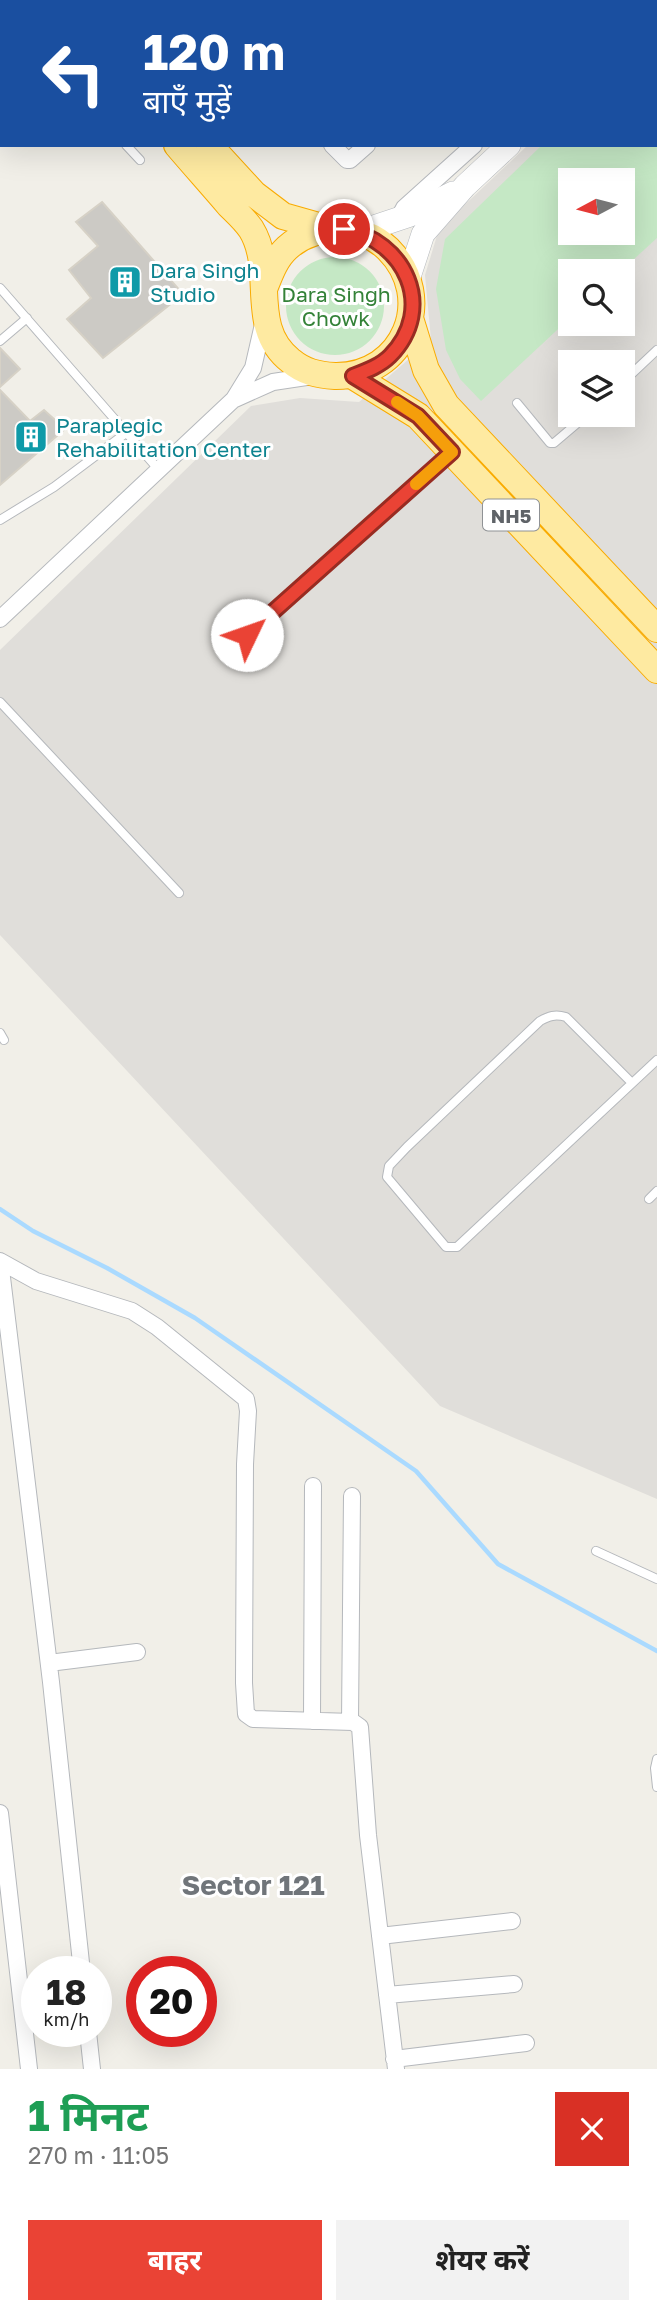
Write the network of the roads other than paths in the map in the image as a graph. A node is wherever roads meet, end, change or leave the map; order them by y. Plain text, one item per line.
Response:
1 (128, 147) edge
2 (179, 147) edge
3 (211, 147) edge
4 (334, 147) edge
5 (365, 147) edge
6 (472, 147) edge
7 (507, 147) edge
8 (140, 160) dead end
9 (465, 186) junction
10 (397, 219) junction
11 (329, 229) junction
12 (359, 232) junction
13 (408, 280) junction
14 (0, 288) edge
15 (264, 289) junction
16 (27, 318) junction
17 (265, 318) junction
18 (410, 318) junction
19 (0, 341) edge
20 (657, 350) edge
21 (635, 371) edge
22 (319, 375) junction
23 (353, 376) junction
24 (234, 399) junction
25 (517, 403) dead end
26 (573, 427) edge
27 (126, 433) junction
28 (452, 452) junction
29 (159, 470) junction
30 (0, 520) edge
31 (0, 619) edge
32 (657, 629) edge
33 (247, 635) dead end
34 (657, 670) edge
35 (0, 702) edge
36 (179, 893) dead end
37 (657, 1060) edge
38 (632, 1083) junction
39 (657, 1191) edge
40 (649, 1199) dead end
41 (0, 1261) edge
42 (313, 1486) dead end
43 (352, 1496) dead end
44 (596, 1550) dead end
45 (657, 1579) edge
46 (137, 1652) dead end
47 (49, 1663) junction
48 (312, 1721) junction
49 (350, 1722) junction
50 (657, 1759) edge
51 (657, 1787) edge
52 (0, 1813) edge
53 (3, 1866) edge
54 (513, 1921) dead end
55 (380, 1936) junction
56 (80, 1956) edge
57 (514, 1984) dead end
58 (387, 1995) junction
59 (526, 2043) dead end
60 (90, 2047) edge
61 (426, 2062) edge
62 (395, 2064) edge
63 (29, 2069) edge
64 (92, 2069) edge

1 - 8 lane
2 - 15 highway, NH5
3 - 11 highway, NH5
4 - 5 street
6 - 10 street
7 - 9 main road
9 - 10 main road
9 - 13 main road
10 - 12 main road
11 - 12 highway, NH5
11 - 15 highway, NH5
12 - 13 highway, NH5
13 - 18 highway, NH5
14 - 16 lane
15 - 17 highway, NH5
16 - 19 lane
16 - 27 lane
17 - 22 highway, NH5
17 - 24 street
18 - 23 highway, NH5
18 - 32 highway, NH5
20 - 21 lane
22 - 23 highway, NH5
22 - 24 street
23 - 28 highway, NH5
24 - 29 street
25 - 26 lane
27 - 29 lane
27 - 30 lane
28 - 33 lane
28 - 34 highway, NH5
29 - 31 street
35 - 36 lane
37 - 38 lane
38 - 38 lane
39 - 40 lane
41 - 47 street
41 - 48 street
42 - 48 street
43 - 49 street
44 - 45 lane
46 - 47 street
47 - 56 street
48 - 49 street
49 - 55 street
50 - 51 lane
52 - 53 street
53 - 63 street
54 - 55 street
55 - 58 street
57 - 58 street
58 - 62 street
59 - 61 street
60 - 64 street
61 - 62 street

